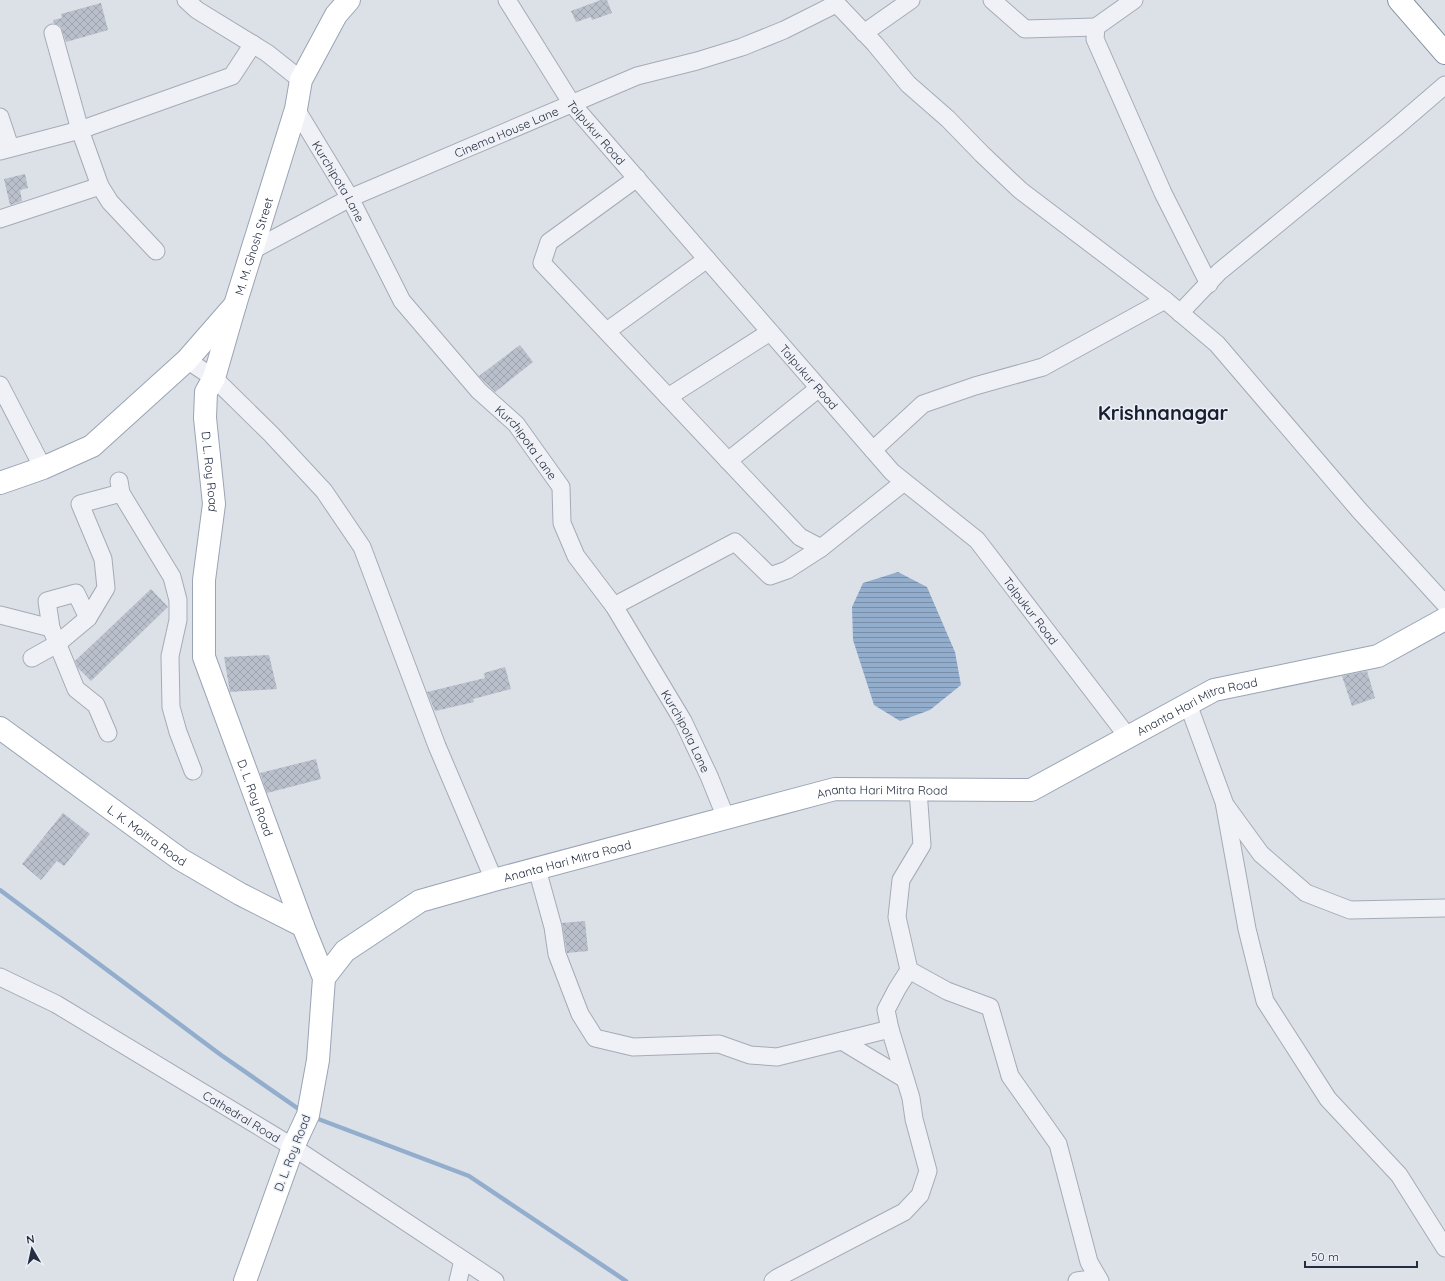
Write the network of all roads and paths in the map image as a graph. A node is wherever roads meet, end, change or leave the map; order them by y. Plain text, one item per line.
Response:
1 (186, 0) edge
2 (349, 0) edge
3 (507, 0) edge
4 (911, 0) edge
5 (992, 0) edge
6 (1134, 0) edge
7 (1399, 0) edge
8 (835, 2) edge
9 (1096, 27) junction
10 (53, 33) dead end
11 (864, 33) junction
12 (252, 44) junction
13 (1445, 53) edge
14 (301, 80) junction
15 (1445, 85) edge
16 (572, 104) junction
17 (296, 109) junction
18 (0, 117) edge
19 (80, 130) junction
20 (5, 149) edge
21 (637, 178) junction
22 (100, 186) junction
23 (350, 198) junction
24 (0, 219) edge
25 (156, 251) dead end
26 (251, 251) junction
27 (706, 259) junction
28 (1209, 284) junction
29 (1165, 300) junction
30 (235, 305) junction
31 (1180, 313) junction
32 (607, 331) junction
33 (770, 332) junction
34 (187, 360) junction
35 (214, 378) junction
36 (0, 385) edge
37 (819, 388) junction
38 (668, 397) junction
39 (873, 450) junction
40 (728, 461) junction
41 (43, 468) junction
42 (904, 482) junction
43 (0, 484) edge
44 (821, 548) junction
45 (1445, 604) edge
46 (614, 606) junction
47 (0, 615) edge
48 (88, 618) junction
49 (1445, 619) edge
50 (178, 620) junction
51 (204, 620) junction
52 (54, 636) junction
53 (32, 658) dead end
54 (1188, 704) junction
55 (0, 728) edge
56 (108, 733) dead end
57 (1128, 737) junction
58 (193, 771) dead end
59 (918, 790) junction
60 (1224, 802) junction
61 (726, 818) junction
62 (537, 869) junction
63 (494, 880) junction
64 (1445, 908) edge
65 (304, 926) junction
66 (909, 970) junction
67 (0, 977) edge
68 (324, 978) junction
69 (890, 1029) junction
70 (842, 1041) junction
71 (905, 1079) junction
72 (293, 1147) junction
73 (1445, 1248) edge
74 (463, 1260) junction
75 (1099, 1279) edge
76 (245, 1281) edge
77 (458, 1281) edge
78 (495, 1281) edge
79 (773, 1281) edge
80 (1077, 1281) edge

1 - 12 street
2 - 14 main road, M. M. Ghosh Street
3 - 16 street, Talpukur Road
4 - 11 street
5 - 9 street
6 - 9 street
7 - 13 main road
8 - 11 street
8 - 16 street, Cinema House Lane
9 - 28 street
10 - 19 street
11 - 29 street
12 - 14 street
12 - 19 street
14 - 17 main road, M. M. Ghosh Street
15 - 28 street
16 - 21 street, Talpukur Road
16 - 23 street, Cinema House Lane
17 - 23 street, Kurchipota Lane
17 - 26 main road, M. M. Ghosh Street
18 - 20 street
19 - 20 street
19 - 22 street
21 - 27 street, Talpukur Road
21 - 32 street
22 - 24 street
22 - 25 street
23 - 26 street, Cinema House Lane
23 - 46 street, Kurchipota Lane
26 - 30 main road, M. M. Ghosh Street
27 - 32 street
27 - 33 street, Talpukur Road
28 - 31 street
29 - 31 street
29 - 39 street
30 - 34 main road, M. M. Ghosh Street
30 - 35 main road, D. L. Roy Road
31 - 45 street
32 - 38 street
33 - 37 street, Talpukur Road
33 - 38 street
34 - 35 street
34 - 41 main road, M. M. Ghosh Street
35 - 51 main road, D. L. Roy Road
35 - 63 street
36 - 41 street
37 - 39 street, Talpukur Road
37 - 40 street
38 - 40 street
39 - 42 street, Talpukur Road
40 - 44 street
41 - 43 main road, M. M. Ghosh Street
42 - 44 street
42 - 57 street, Talpukur Road
44 - 46 street
46 - 61 street, Kurchipota Lane
47 - 52 street
48 - 50 street
48 - 52 street
48 - 52 street
49 - 54 main road, Ananta Hari Mitra Road
50 - 51 street
50 - 58 street
51 - 65 main road, D. L. Roy Road
52 - 53 street
52 - 56 street
54 - 57 main road, Ananta Hari Mitra Road
54 - 60 street
55 - 65 main road, L. K. Moitra Road
57 - 59 main road, Ananta Hari Mitra Road
59 - 61 main road, Ananta Hari Mitra Road
59 - 66 street
60 - 64 street
60 - 73 street
61 - 62 main road, Ananta Hari Mitra Road
62 - 63 main road, Ananta Hari Mitra Road
62 - 70 street
63 - 68 main road, Ananta Hari Mitra Road
65 - 68 main road, D. L. Roy Road
66 - 69 street
66 - 75 street
67 - 72 street, Cathedral Road
68 - 72 main road, D. L. Roy Road
69 - 70 street
69 - 71 street
70 - 71 street
71 - 79 street
72 - 74 street, Cathedral Road
72 - 76 main road, D. L. Roy Road
74 - 77 street
74 - 78 street, Cathedral Road
75 - 80 street

